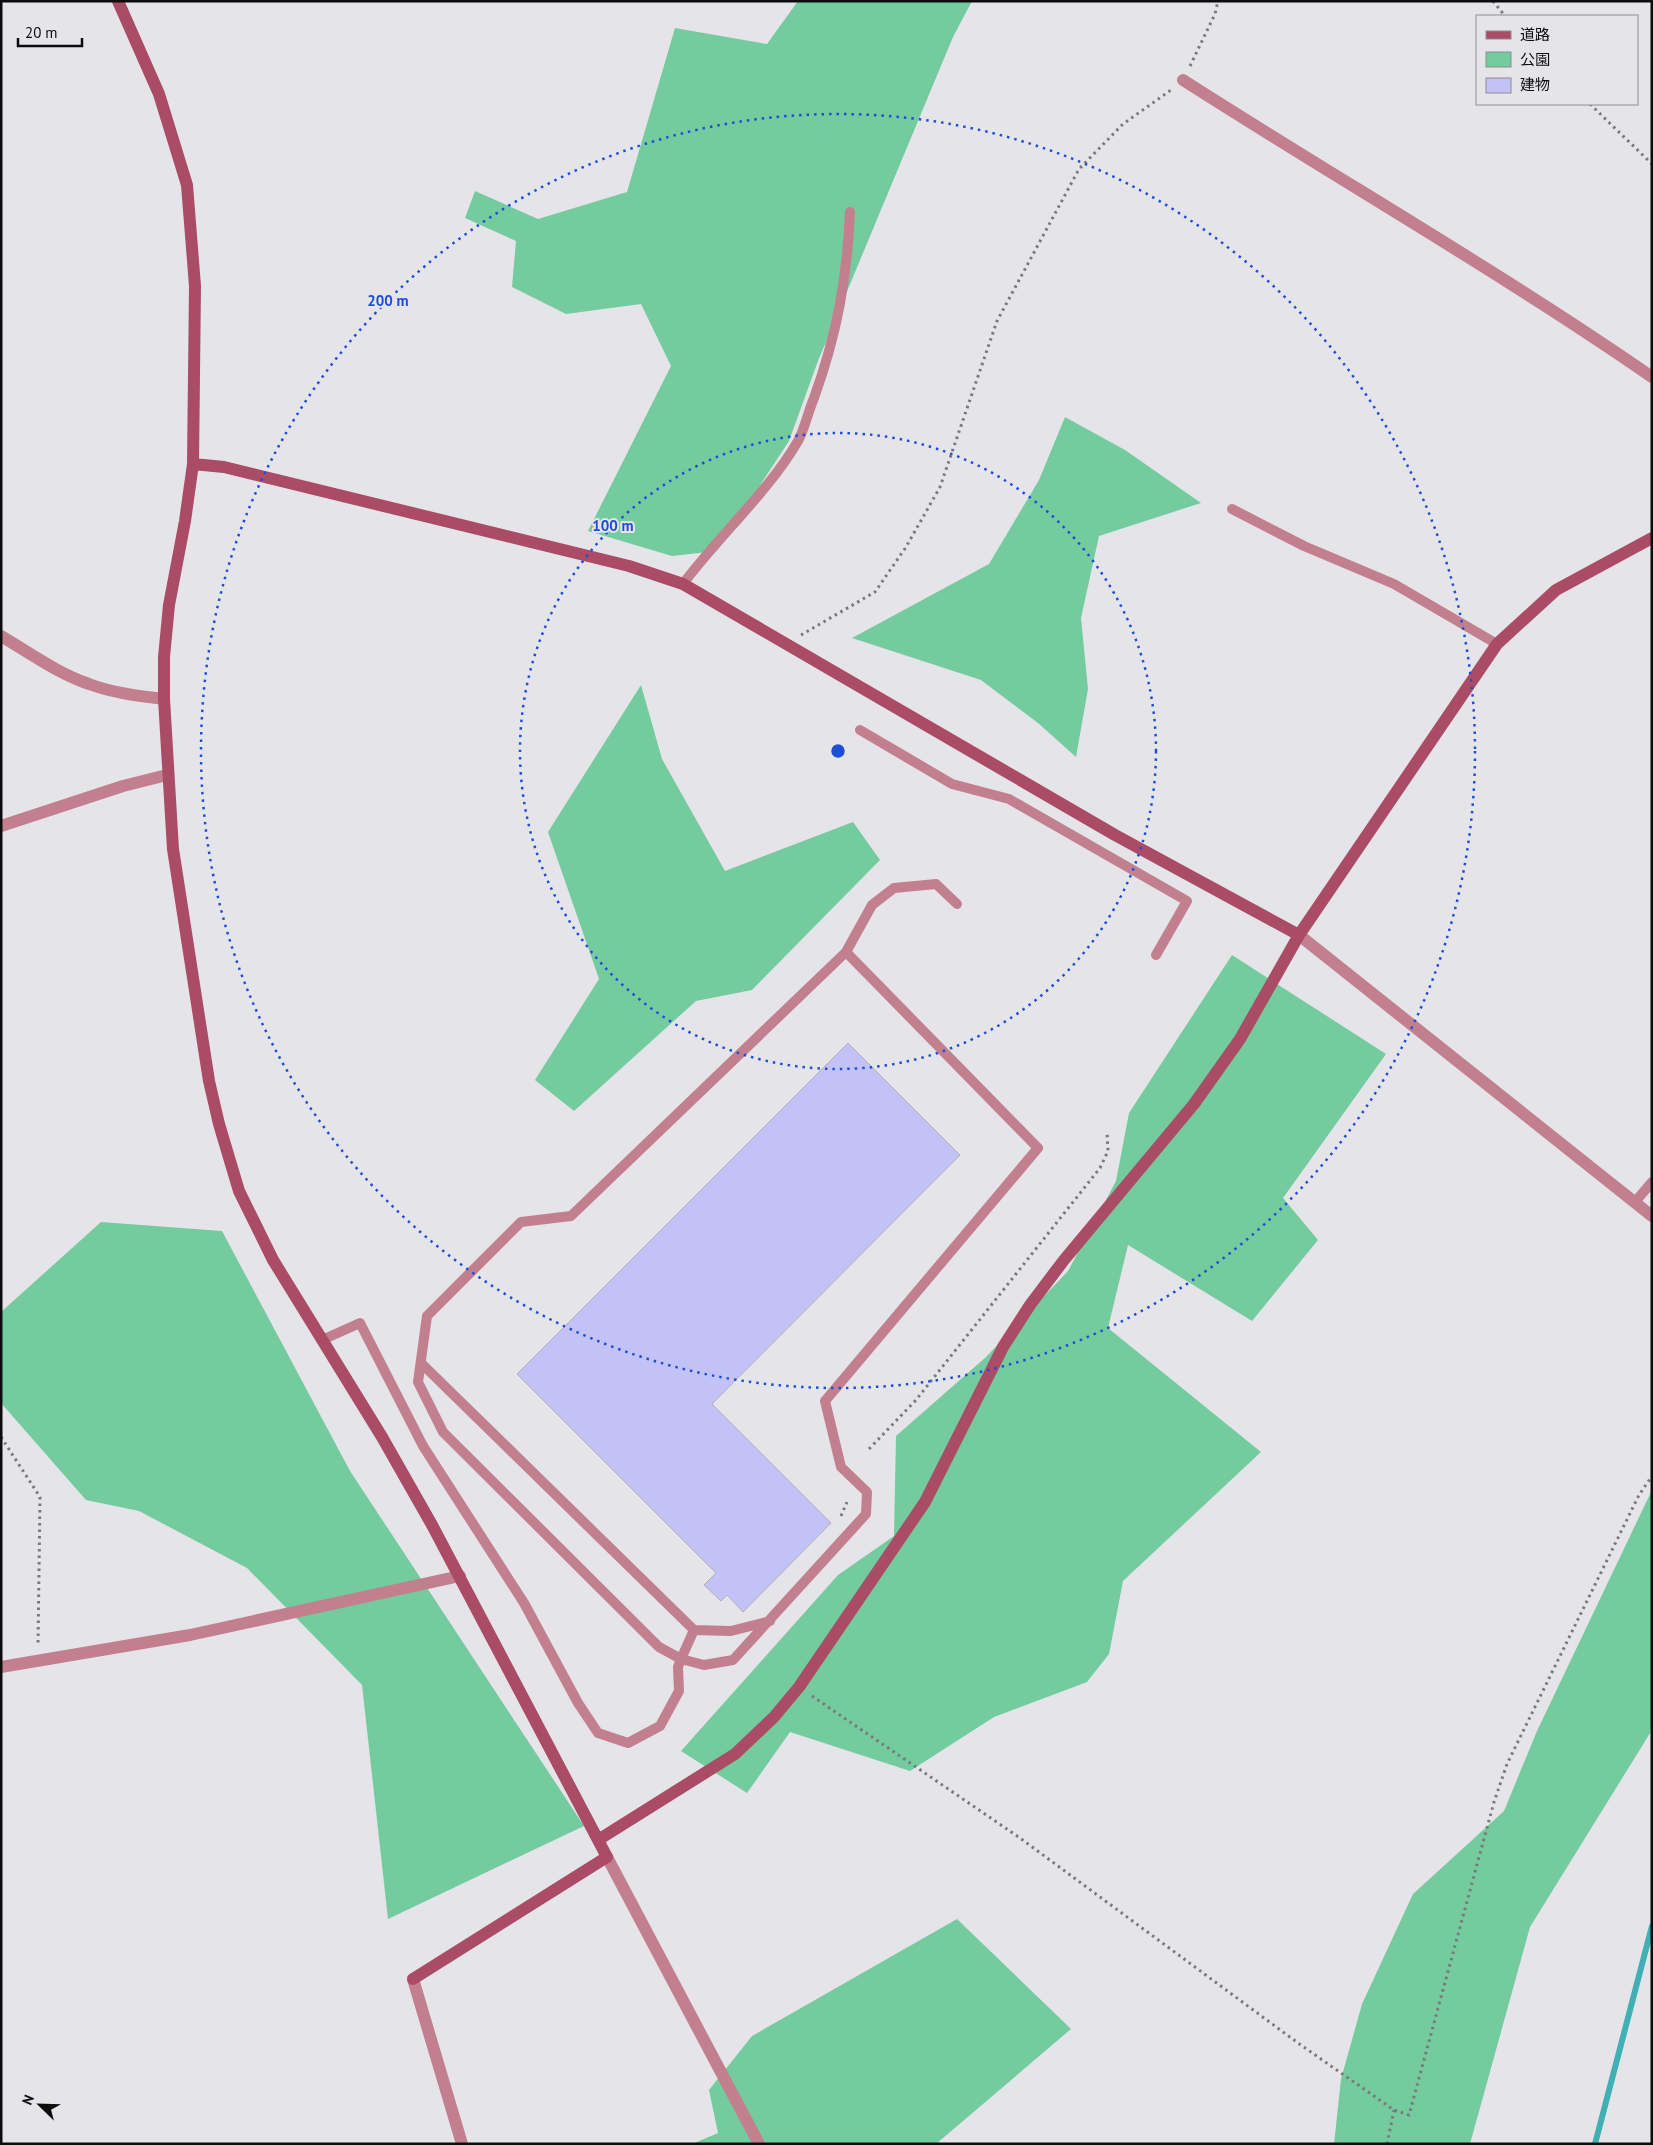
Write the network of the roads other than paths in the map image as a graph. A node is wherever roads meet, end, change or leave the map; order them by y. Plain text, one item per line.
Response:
1 (118, 1) edge
2 (1183, 80) road end
3 (850, 212) dead end
4 (1652, 377) edge
5 (193, 464) junction
6 (1232, 509) dead end
7 (1652, 538) edge
8 (683, 584) junction
9 (1, 636) edge
10 (1497, 644) junction
11 (164, 699) junction
12 (860, 730) dead end
13 (167, 775) junction
14 (1, 826) edge
15 (957, 904) dead end
16 (1300, 935) junction
17 (846, 952) junction
18 (1156, 955) dead end
19 (1652, 1182) edge
20 (1635, 1202) junction
21 (1652, 1216) edge
22 (322, 1340) junction
23 (421, 1363) junction
24 (460, 1576) junction
25 (770, 1621) junction
26 (694, 1630) junction
27 (681, 1659) junction
28 (1, 1668) edge
29 (598, 1840) junction
30 (607, 1857) junction
31 (462, 2144) edge
32 (759, 2144) edge

1 - 5 street
2 - 4 street
3 - 8 lane
5 - 8 street
5 - 11 street
6 - 10 lane
7 - 10 street
8 - 16 street
9 - 11 street
10 - 16 street
11 - 13 street
12 - 18 lane
13 - 14 street
13 - 22 street
15 - 17 lane
16 - 20 street
16 - 29 street
17 - 23 lane
17 - 25 lane
19 - 20 lane
20 - 21 street
22 - 24 street
22 - 27 lane
23 - 26 lane
23 - 27 lane
24 - 28 street
24 - 29 street
25 - 26 lane
25 - 27 lane
26 - 27 lane
29 - 30 street
30 - 31 street
30 - 32 street

